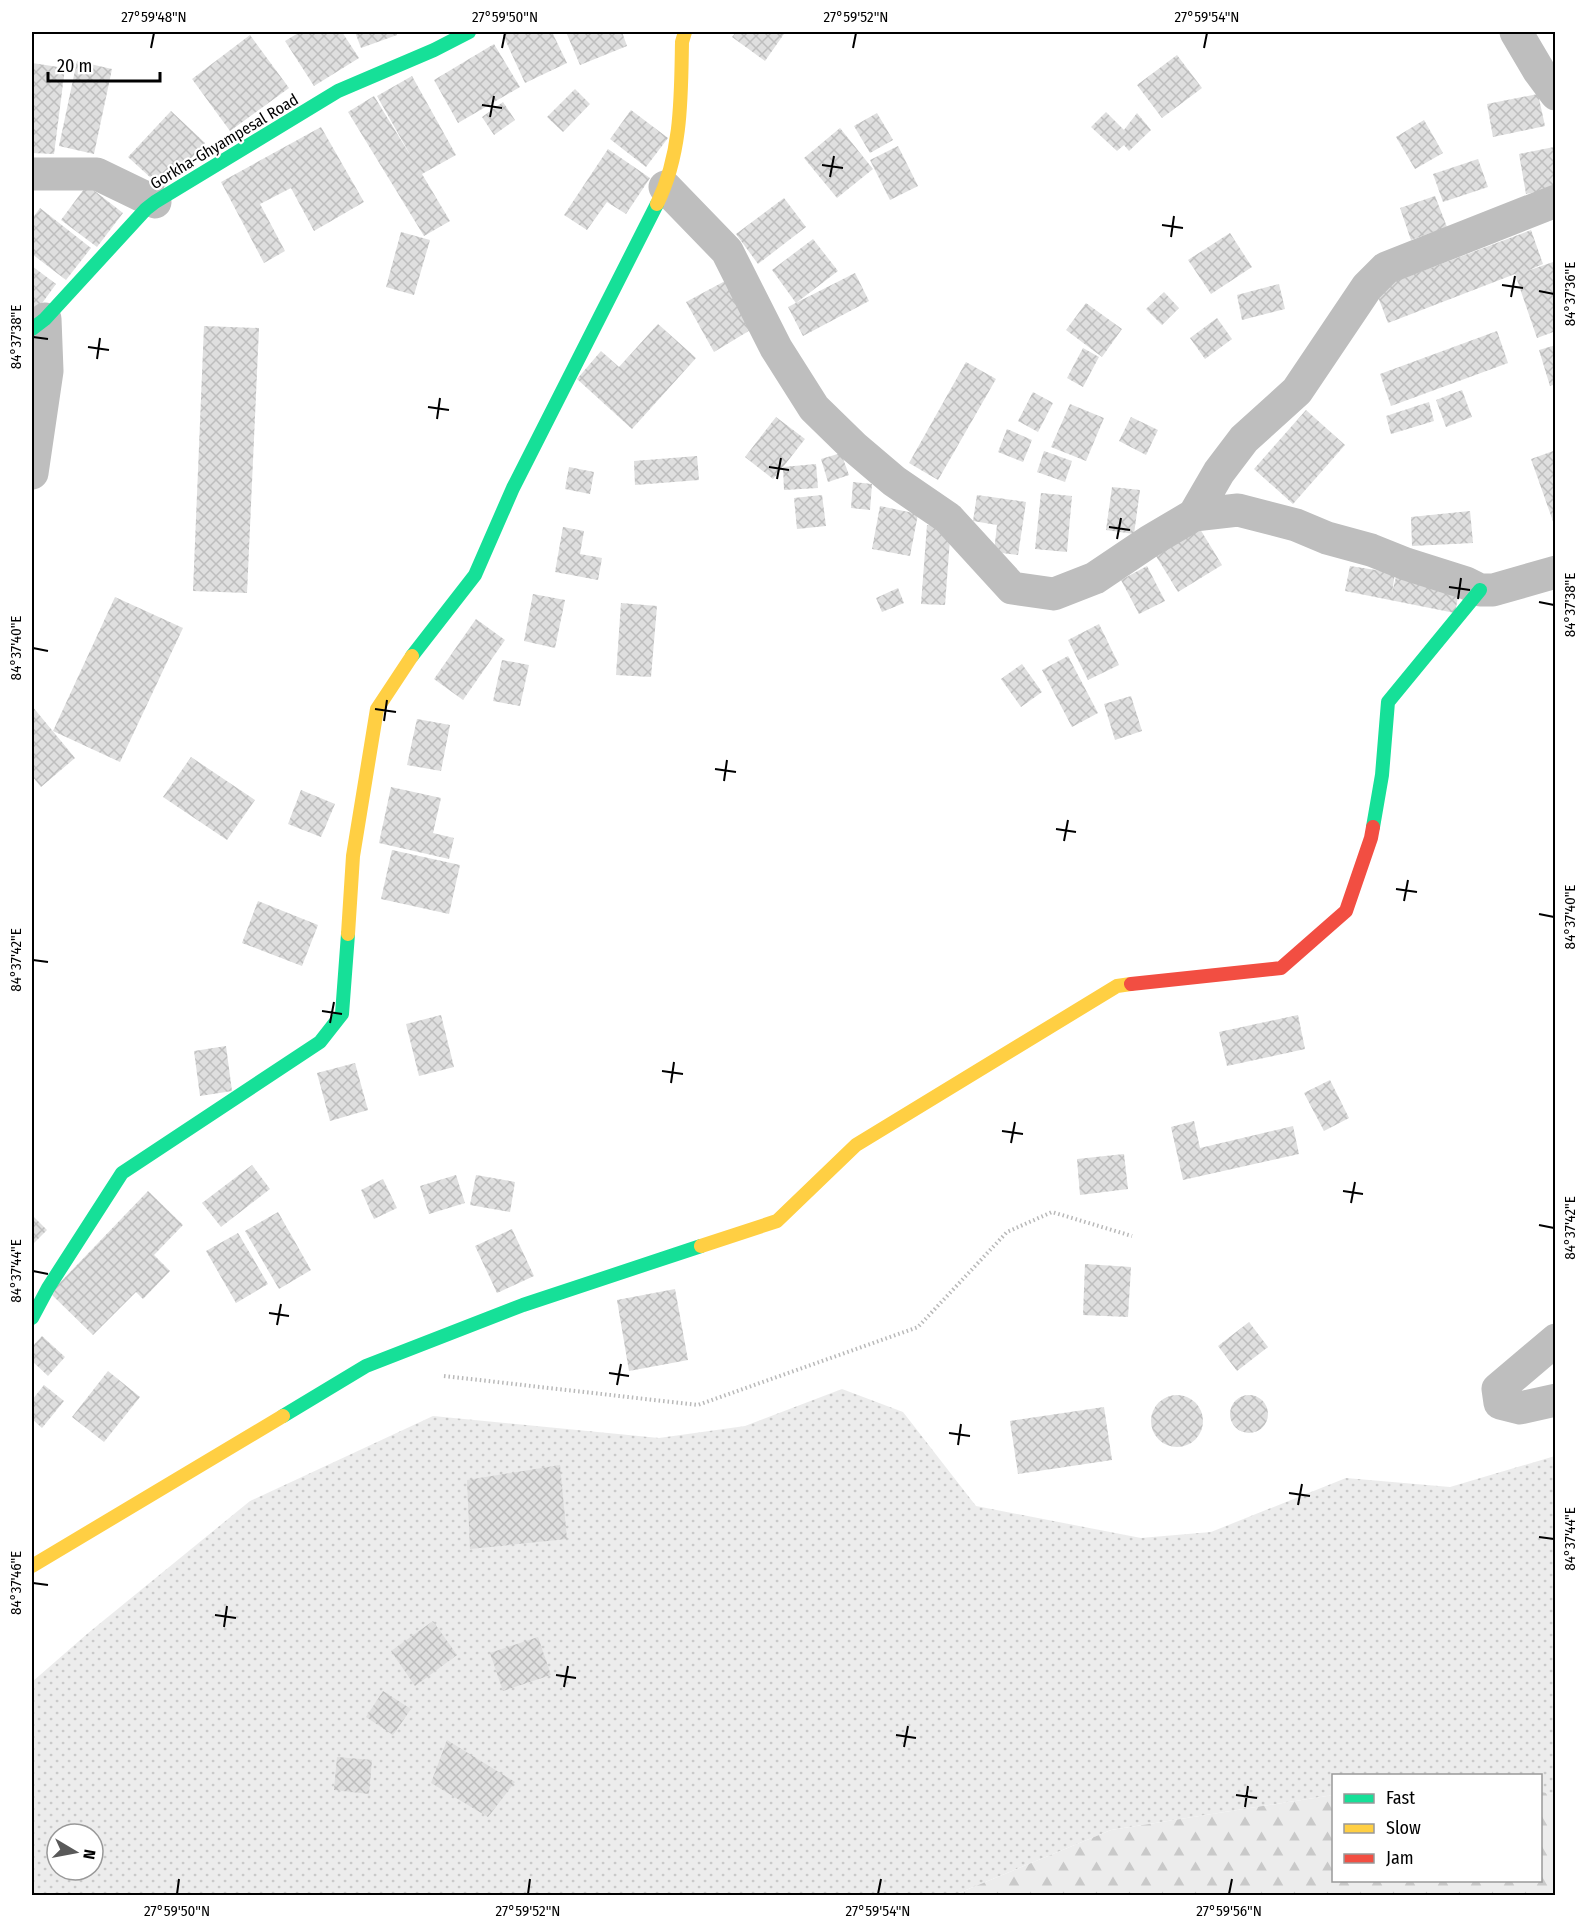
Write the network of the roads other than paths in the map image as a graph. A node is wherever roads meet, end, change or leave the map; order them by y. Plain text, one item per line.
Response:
1 (469, 32) edge
2 (685, 32) edge
3 (1516, 32) edge
4 (1556, 94) edge
5 (32, 174) edge
6 (665, 187) junction
7 (1556, 201) edge
8 (155, 202) junction
9 (38, 324) edge
10 (32, 472) edge
11 (1194, 515) junction
12 (1556, 572) edge
13 (1480, 590) junction
14 (32, 1318) edge
15 (1556, 1340) edge
16 (1556, 1400) edge
17 (32, 1566) edge

1 - 8 street, Gorkha-Ghyampesal Road
2 - 6 street
3 - 4 street
5 - 8 street
6 - 11 street
6 - 14 street
7 - 11 street
8 - 9 street, Gorkha-Ghyampesal Road
9 - 10 street
11 - 13 street
12 - 13 street
13 - 17 street
15 - 16 street

